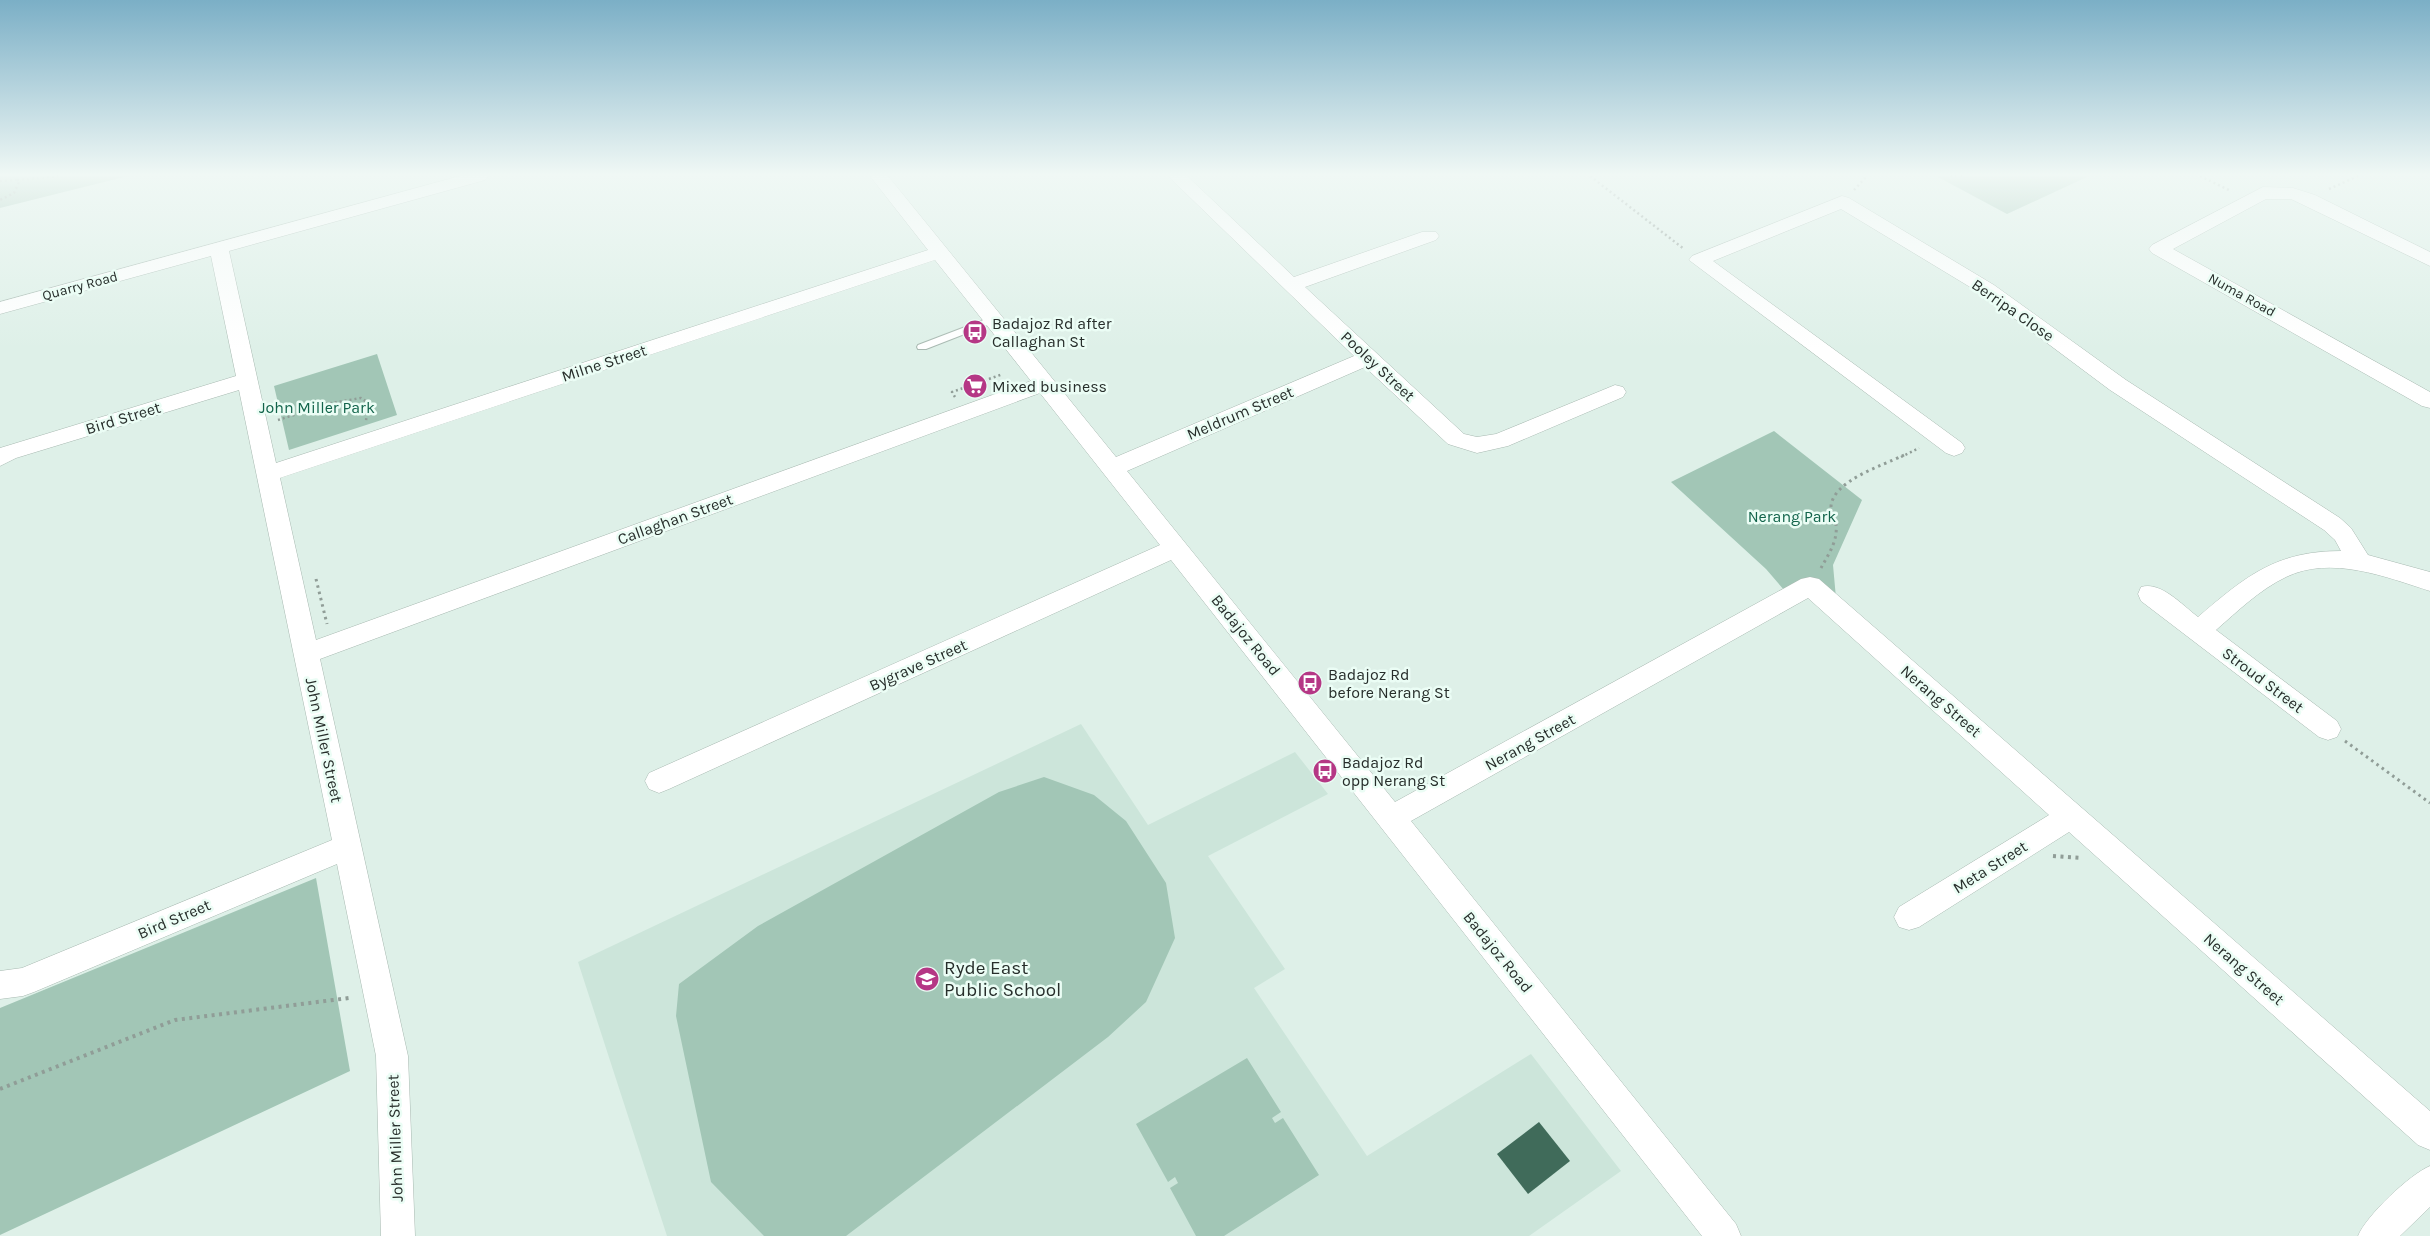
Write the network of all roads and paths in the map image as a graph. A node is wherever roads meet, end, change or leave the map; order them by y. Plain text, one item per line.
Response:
1 (271, 234) edge
2 (925, 234) edge
3 (1239, 234) edge
4 (1665, 234) edge
5 (1764, 234) edge
6 (1895, 234) edge
7 (2187, 234) edge
8 (2377, 234) edge
9 (1429, 236) dead end
10 (219, 248) junction
11 (940, 252) junction
12 (1699, 260) junction
13 (2430, 260) edge
14 (1293, 284) junction
15 (0, 308) edge
16 (994, 319) junction
17 (922, 347) dead end
18 (1368, 358) junction
19 (247, 380) junction
20 (1045, 384) junction
21 (1614, 392) dead end
22 (2430, 401) edge
23 (278, 420) dead end
24 (369, 441) junction
25 (1948, 443) joint
26 (0, 458) edge
27 (1112, 468) junction
28 (267, 474) junction
29 (1176, 548) junction
30 (2361, 563) junction
31 (2430, 582) edge
32 (1810, 586) junction
33 (2150, 594) dead end
34 (2198, 630) junction
35 (305, 654) junction
36 (2328, 729) joint
37 (659, 781) dead end
38 (2430, 803) edge
39 (2072, 816) junction
40 (1392, 818) junction
41 (346, 847) junction
42 (1909, 917) dead end
43 (0, 985) edge
44 (350, 998) dead end
45 (0, 1089) edge
46 (2430, 1133) edge
47 (2430, 1183) edge
48 (2382, 1234) edge
49 (398, 1236) edge
50 (1724, 1236) edge

1 - 10 street, Quarry Road
2 - 11 street, Badajoz Road
3 - 14 street, Pooley Street
4 - 12 path
5 - 12 street, Berripa Close
6 - 30 street, Berripa Close
7 - 22 street, Numa Road
8 - 13 street, Numa Road
9 - 14 street
10 - 15 street, Quarry Road
10 - 19 street, John Miller Street
11 - 16 street, Badajoz Road
11 - 24 street, Milne Street
12 - 25 street
14 - 18 street, Pooley Street
16 - 17 lane
16 - 20 street, Badajoz Road
18 - 21 street, Pooley Street
18 - 27 street, Meldrum Street
19 - 26 street, Bird Street
19 - 28 street, John Miller Street
20 - 27 street, Badajoz Road
20 - 35 street, Callaghan Street
23 - 24 path
24 - 28 street, Milne Street
25 - 32 path
27 - 29 street, Badajoz Road
28 - 35 street, John Miller Street
29 - 37 street, Bygrave Street
29 - 40 street, Badajoz Road
30 - 31 street
30 - 34 street
32 - 39 street, Nerang Street
32 - 40 street, Nerang Street
33 - 34 street, Stroud Street
34 - 36 street, Stroud Street
35 - 41 street, John Miller Street
36 - 38 path
39 - 42 street, Meta Street
39 - 46 street, Nerang Street
40 - 50 street, Badajoz Road
41 - 43 street, Bird Street
41 - 49 street, John Miller Street
44 - 45 path
47 - 48 street

